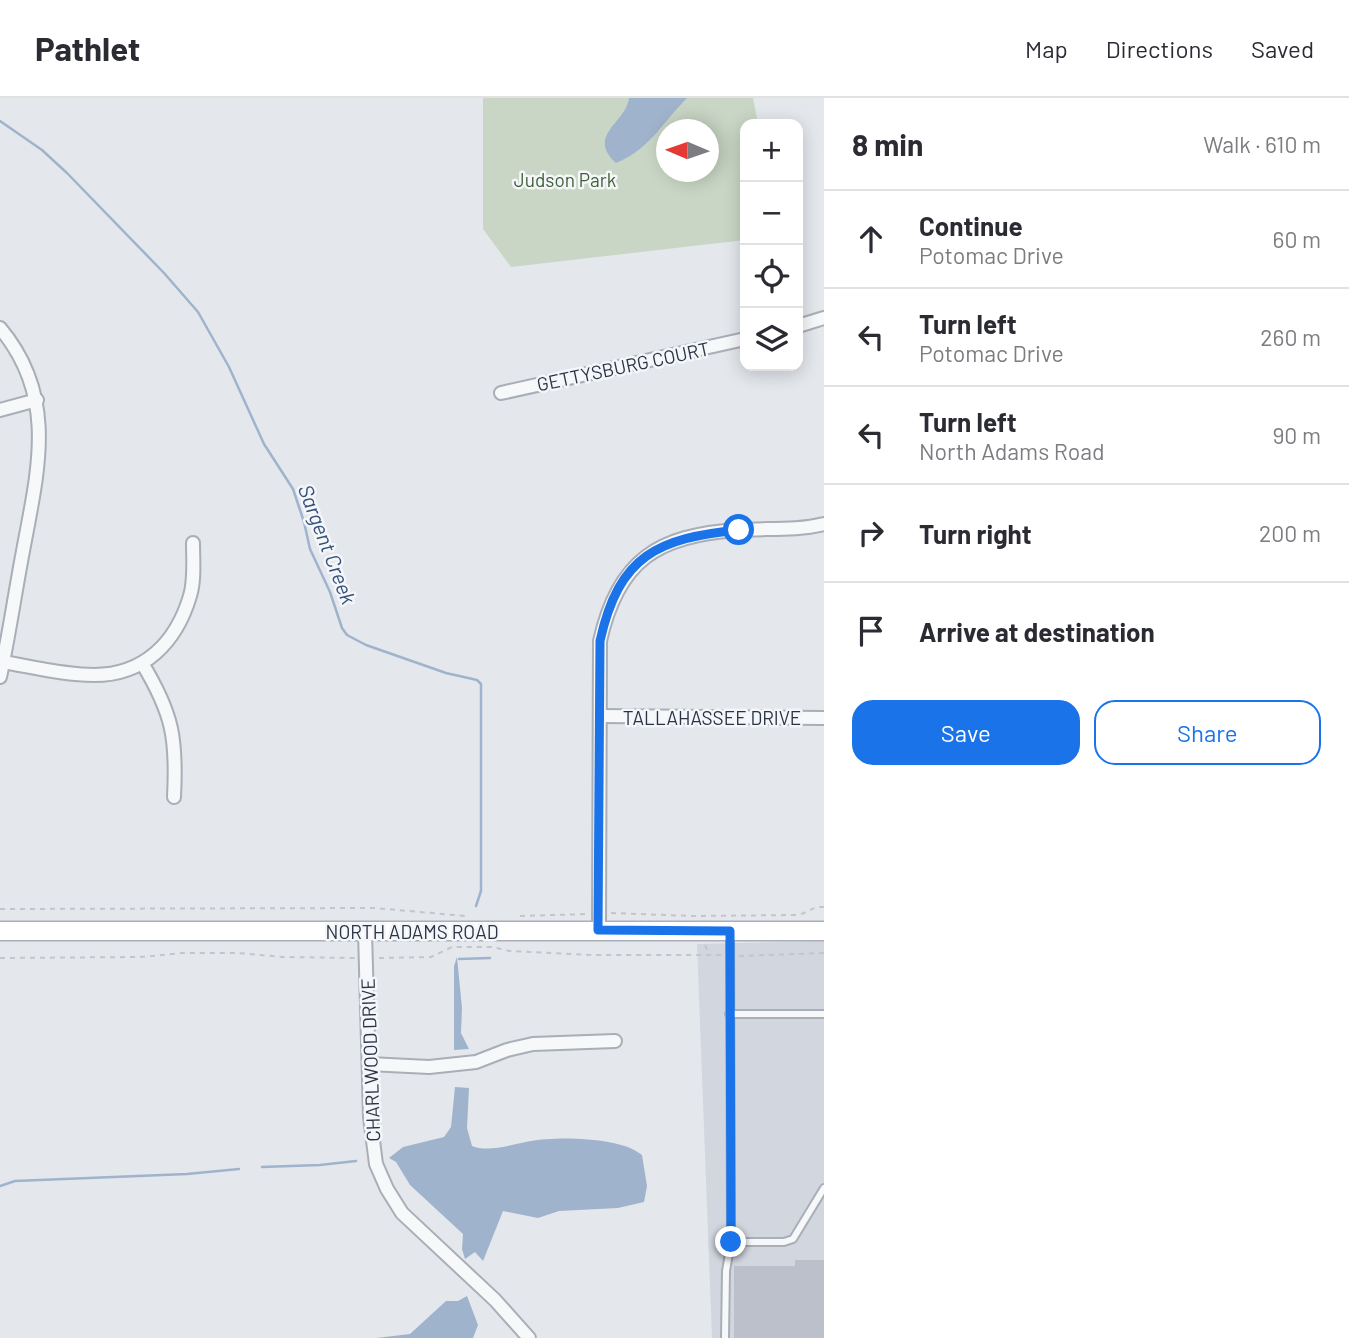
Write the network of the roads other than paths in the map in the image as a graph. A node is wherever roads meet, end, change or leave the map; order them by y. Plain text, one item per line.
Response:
1 (824, 318) edge
2 (803, 324) edge
3 (0, 328) edge
4 (740, 340) edge
5 (501, 393) dead end
6 (37, 400) junction
7 (0, 410) edge
8 (824, 524) edge
9 (193, 542) dead end
10 (3, 662) junction
11 (142, 663) junction
12 (0, 677) edge
13 (601, 716) junction
14 (824, 718) edge
15 (174, 797) dead end
16 (598, 930) junction
17 (824, 930) edge
18 (0, 931) edge
19 (365, 931) junction
20 (730, 931) junction
21 (729, 1014) junction
22 (824, 1014) edge
23 (615, 1041) dead end
24 (369, 1065) junction
25 (824, 1188) edge
26 (731, 1242) junction
27 (529, 1338) edge
28 (726, 1338) edge

1 - 2 street
3 - 6 street
4 - 5 street, GETTYSBURG COURT
6 - 7 street
6 - 10 street
8 - 13 street
9 - 11 street
10 - 11 street
10 - 12 street
11 - 15 street
13 - 14 street, TALLAHASSEE DRIVE
13 - 16 street
16 - 19 main road, NORTH ADAMS ROAD
16 - 20 main road, NORTH ADAMS ROAD
17 - 20 main road, NORTH ADAMS ROAD
18 - 19 main road, NORTH ADAMS ROAD
19 - 24 street, CHARLWOOD DRIVE
20 - 21 lane
21 - 22 lane
21 - 26 lane
23 - 24 street
24 - 27 street, CHARLWOOD DRIVE
25 - 26 lane
26 - 28 lane

